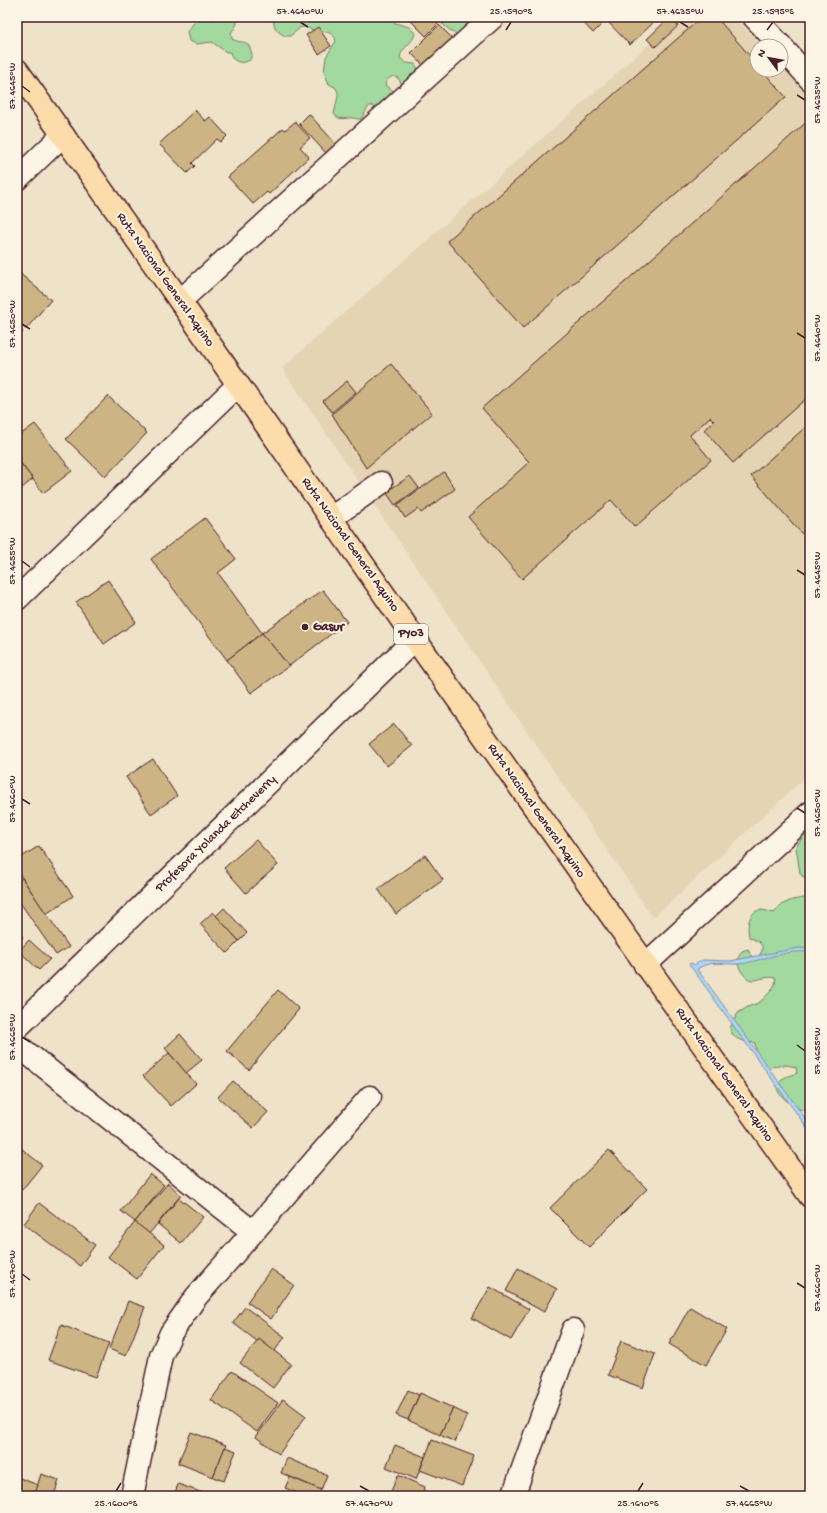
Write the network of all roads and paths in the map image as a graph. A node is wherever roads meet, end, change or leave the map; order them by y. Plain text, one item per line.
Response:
1 (493, 17) edge
2 (754, 17) edge
3 (774, 38) edge
4 (789, 55) edge
5 (17, 70) edge
6 (810, 79) edge
7 (63, 135) junction
8 (17, 179) edge
9 (180, 301) junction
10 (238, 385) junction
11 (381, 483) dead end
12 (332, 518) junction
13 (17, 599) edge
14 (415, 639) junction
15 (810, 814) edge
16 (645, 965) junction
17 (17, 1028) edge
18 (17, 1045) edge
19 (370, 1097) dead end
20 (810, 1196) edge
21 (253, 1232) junction
22 (573, 1330) dead end
23 (132, 1496) edge
24 (513, 1496) edge

1 - 9 street
2 - 3 street
4 - 6 street
5 - 7 highway, Ruta Nacional General Aquino / PY03
7 - 8 street
7 - 9 highway, Ruta Nacional General Aquino / PY03
9 - 10 highway, Ruta Nacional General Aquino / PY03
10 - 12 highway, Ruta Nacional General Aquino / PY03
10 - 13 street
11 - 12 street
12 - 14 highway, Ruta Nacional General Aquino / PY03
14 - 16 highway, Ruta Nacional General Aquino / PY03
14 - 17 street, Profesora Yolanda Etcheverry
15 - 16 street
16 - 20 highway, Ruta Nacional General Aquino / PY03
18 - 21 street
19 - 21 street
21 - 23 street
22 - 24 street

